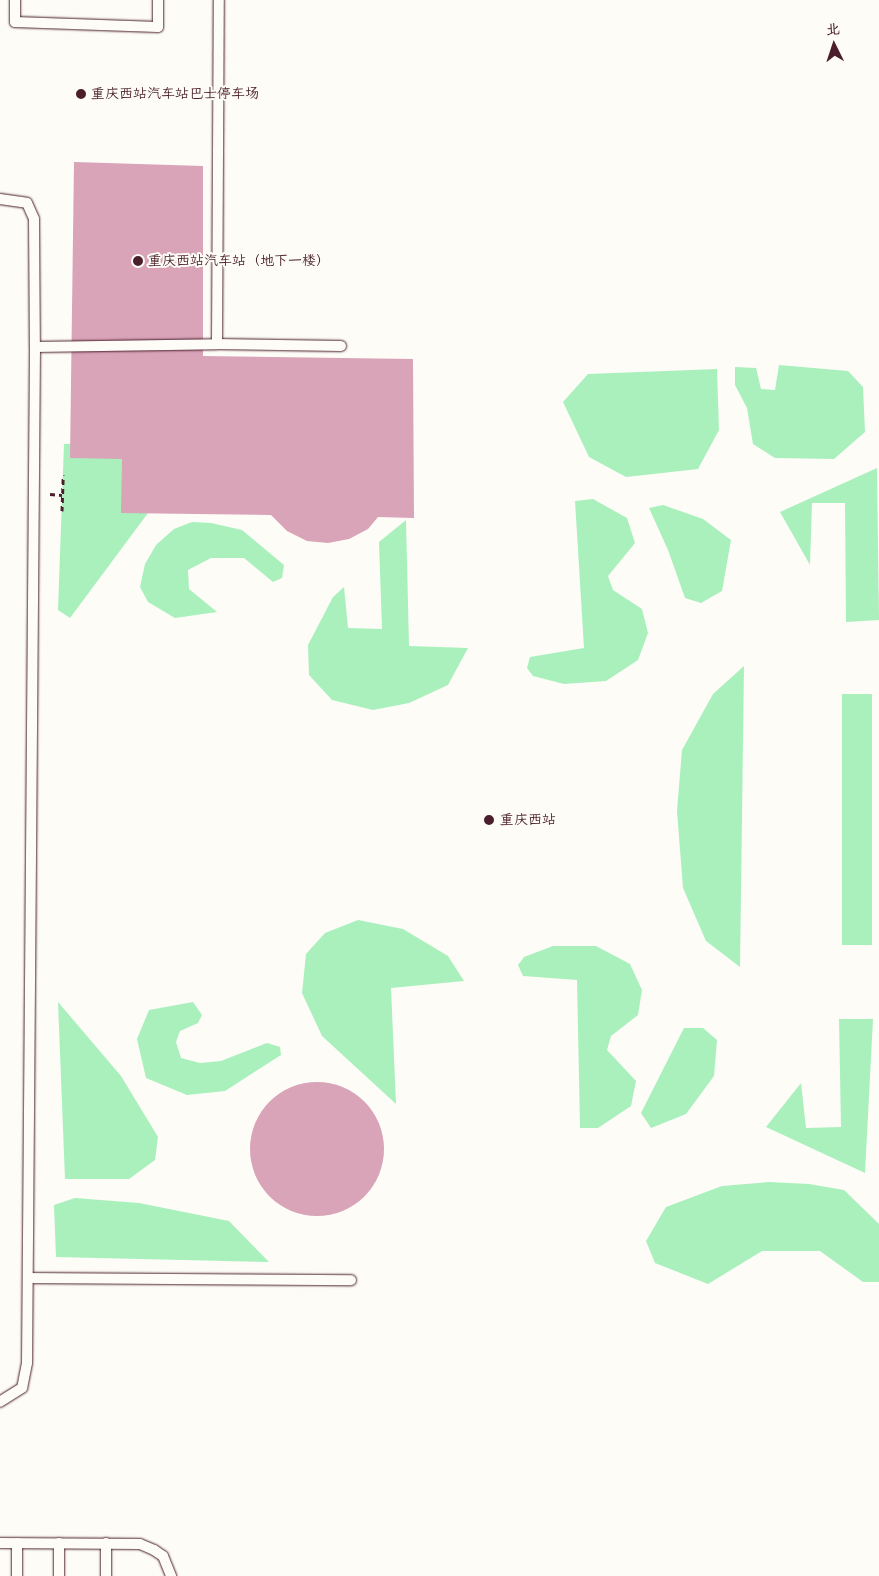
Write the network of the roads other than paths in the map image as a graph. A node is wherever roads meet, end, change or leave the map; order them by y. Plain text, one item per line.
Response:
1 (15, 0) edge
2 (158, 0) edge
3 (219, 0) edge
4 (0, 199) edge
5 (217, 344) junction
6 (340, 346) dead end
7 (35, 347) junction
8 (29, 1278) junction
9 (351, 1280) dead end
10 (0, 1402) edge
11 (0, 1543) edge
12 (17, 1543) junction
13 (59, 1543) junction
14 (106, 1543) junction
15 (17, 1576) edge
16 (59, 1576) edge
17 (106, 1576) edge
18 (171, 1576) edge

1 - 2 lane
3 - 5 lane
4 - 7 lane
5 - 6 lane
5 - 7 lane
7 - 8 lane
8 - 9 lane
8 - 10 lane
11 - 12 lane
12 - 13 lane
12 - 15 lane
13 - 14 lane
13 - 16 lane
14 - 17 lane
14 - 18 lane

